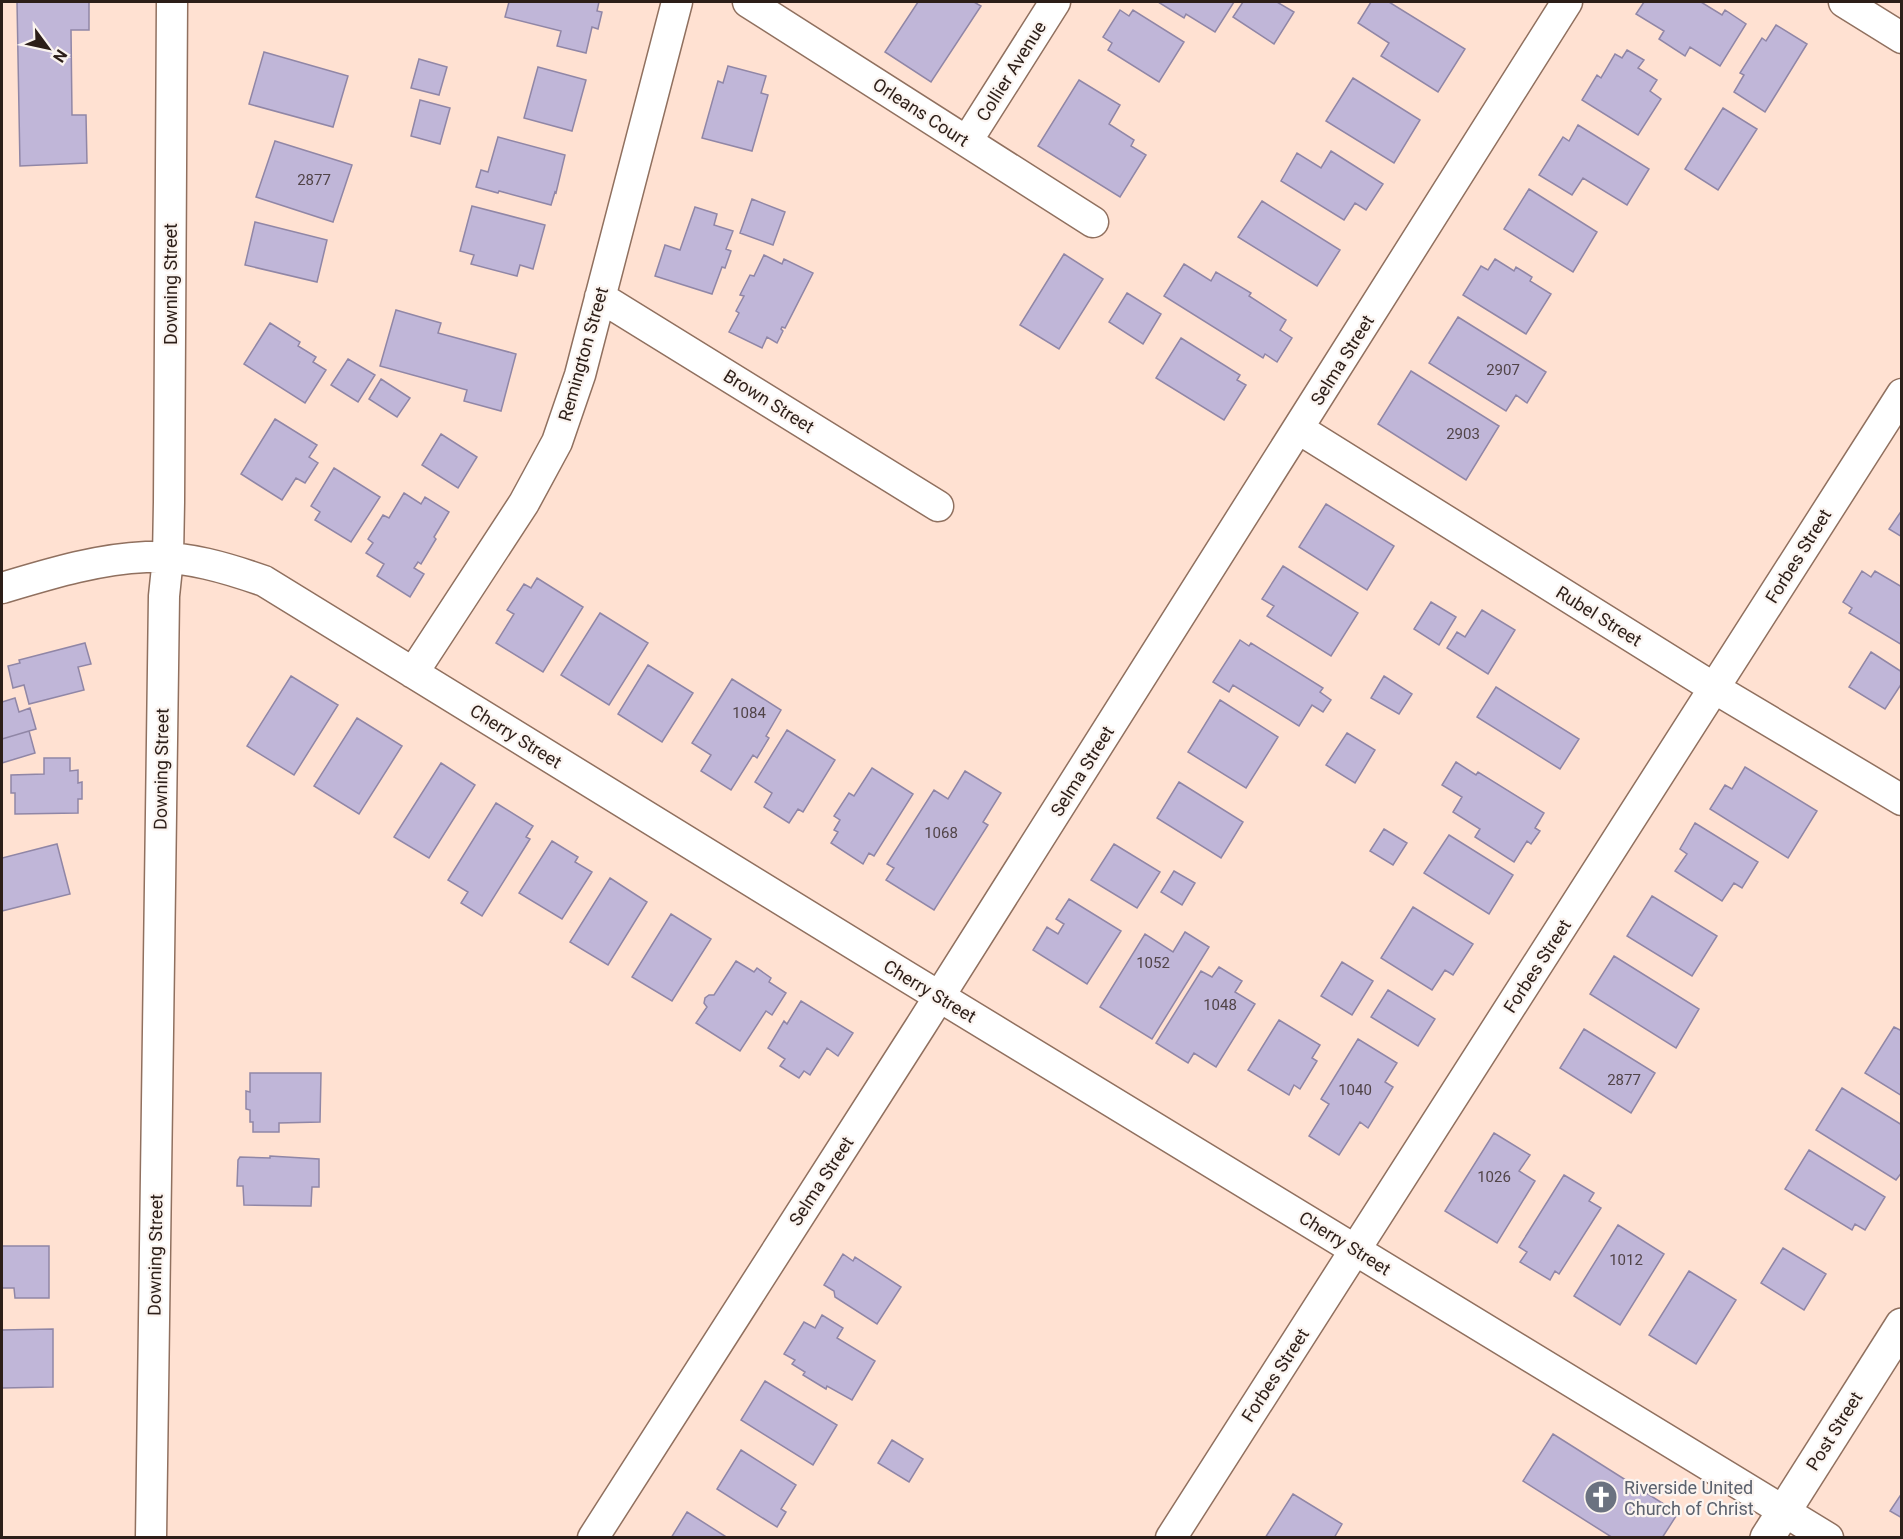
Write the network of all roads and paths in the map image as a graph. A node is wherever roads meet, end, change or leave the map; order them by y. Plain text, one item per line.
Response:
1 (172, 2) edge
2 (677, 2) edge
3 (748, 2) edge
4 (1055, 2) edge
5 (1567, 2) edge
6 (1844, 2) edge
7 (1902, 38) edge
8 (967, 141) junction
9 (1093, 222) dead end
10 (600, 297) junction
11 (1902, 394) edge
12 (1299, 429) junction
13 (938, 506) dead end
14 (168, 558) junction
15 (2, 588) edge
16 (413, 673) junction
17 (1714, 688) junction
18 (1902, 800) edge
19 (939, 996) junction
20 (1357, 1249) junction
21 (1902, 1325) edge
22 (1784, 1510) junction
23 (151, 1538) edge
24 (593, 1538) edge
25 (1171, 1538) edge
26 (1767, 1538) edge
27 (1828, 1538) edge

1 - 14 street, Downing Street
2 - 10 street, Remington Street
3 - 8 street, Orleans Court
4 - 8 street, Collier Avenue
5 - 12 street, Selma Street
6 - 7 street
8 - 9 street, Orleans Court
10 - 13 street, Brown Street
10 - 16 street, Remington Street
11 - 17 street, Forbes Street
12 - 17 street, Rubel Street
12 - 19 street, Selma Street
14 - 15 street, Cherry Street
14 - 16 street, Cherry Street
14 - 23 street, Downing Street
16 - 19 street, Cherry Street
17 - 18 street, Rubel Street
17 - 20 street, Forbes Street
19 - 20 street, Cherry Street
19 - 24 street, Selma Street
20 - 22 street, Cherry Street
20 - 25 street, Forbes Street
21 - 22 street, Post Street
22 - 26 street, Post Street
22 - 27 street, Cherry Street

